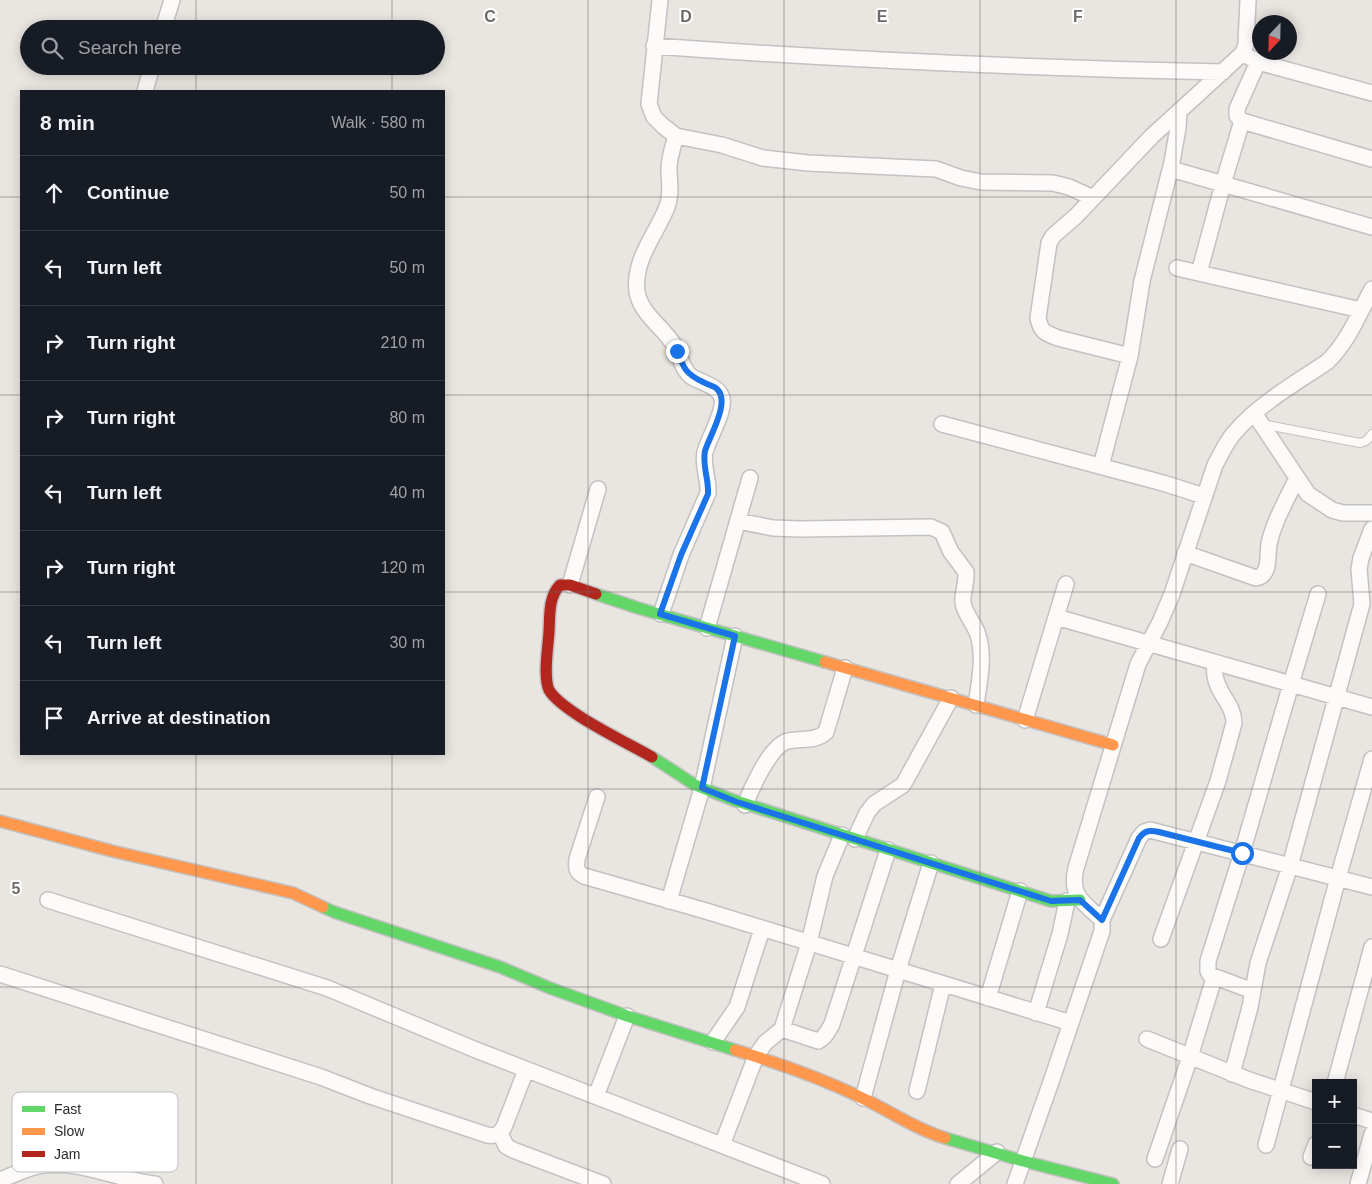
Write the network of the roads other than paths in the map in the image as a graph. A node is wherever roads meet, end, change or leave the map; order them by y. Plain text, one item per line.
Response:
1 (172, 0) edge
2 (660, 0) edge
3 (1248, 0) edge
4 (166, 20) edge
5 (654, 46) junction
6 (1243, 53) junction
7 (1258, 62) junction
8 (1222, 72) junction
9 (149, 75) edge
10 (145, 90) edge
11 (1372, 93) edge
12 (1179, 112) junction
13 (1242, 121) junction
14 (676, 136) junction
15 (1372, 159) edge
16 (1171, 169) junction
17 (1223, 184) junction
18 (1093, 198) junction
19 (1372, 227) edge
20 (1177, 268) dead end
21 (1199, 274) junction
22 (1372, 289) edge
23 (1361, 310) junction
24 (1130, 356) junction
25 (1258, 418) junction
26 (942, 424) dead end
27 (1372, 434) edge
28 (1100, 466) junction
29 (750, 478) dead end
30 (1297, 478) junction
31 (598, 489) dead end
32 (1204, 496) junction
33 (1372, 513) edge
34 (738, 521) junction
35 (1372, 529) edge
36 (1185, 553) junction
37 (570, 584) junction
38 (1066, 584) dead end
39 (1318, 594) dead end
40 (1367, 598) edge
41 (660, 614) junction
42 (1056, 617) junction
43 (707, 628) junction
44 (735, 636) junction
45 (1147, 644) junction
46 (1215, 663) junction
47 (845, 668) junction
48 (1291, 684) junction
49 (1337, 697) junction
50 (951, 698) junction
51 (976, 705) junction
52 (1372, 707) edge
53 (1025, 720) junction
54 (1113, 745) junction
55 (1372, 758) edge
56 (702, 788) junction
57 (597, 796) dead end
58 (745, 805) junction
59 (0, 821) edge
60 (849, 837) junction
61 (1196, 841) junction
62 (888, 850) junction
63 (1242, 853) junction
64 (931, 863) junction
65 (1290, 866) junction
66 (1338, 878) junction
67 (1372, 887) edge
68 (1020, 892) junction
69 (48, 900) dead end
70 (1073, 900) junction
71 (669, 901) junction
72 (1102, 920) junction
73 (762, 929) junction
74 (1161, 939) dead end
75 (809, 944) junction
76 (1372, 947) edge
77 (852, 956) junction
78 (898, 970) junction
79 (0, 974) edge
80 (1214, 978) junction
81 (943, 984) junction
82 (1253, 991) junction
83 (988, 998) junction
84 (1036, 1012) junction
85 (627, 1016) junction
86 (1071, 1023) junction
87 (782, 1029) junction
88 (1147, 1040) dead end
89 (713, 1042) junction
90 (756, 1056) junction
91 (1190, 1057) junction
92 (526, 1070) junction
93 (1232, 1074) junction
94 (1336, 1079) edge
95 (1281, 1091) junction
96 (917, 1092) dead end
97 (596, 1096) junction
98 (863, 1098) junction
99 (1312, 1101) edge
100 (1357, 1116) edge
101 (1372, 1121) edge
102 (500, 1133) junction
103 (1372, 1134) edge
104 (722, 1145) junction
105 (1266, 1145) dead end
106 (1180, 1148) dead end
107 (997, 1152) junction
108 (1155, 1159) dead end
109 (1023, 1161) junction
110 (22, 1172) edge
111 (100, 1172) edge
112 (0, 1180) edge
113 (155, 1184) edge
114 (604, 1184) edge
115 (822, 1184) edge
116 (958, 1184) edge
117 (1014, 1184) edge
118 (1113, 1184) edge
119 (1170, 1184) edge
120 (1358, 1184) edge

1 - 4 street
2 - 5 street
3 - 6 street
5 - 8 street
5 - 14 street
6 - 7 street
6 - 8 street
7 - 11 street
7 - 13 street
8 - 12 street
9 - 10 street
12 - 16 street
12 - 18 street
13 - 15 street
13 - 17 street
14 - 18 street
14 - 41 street
16 - 17 street
16 - 24 street
17 - 19 street
17 - 21 street
18 - 24 street
20 - 21 street
21 - 23 street
22 - 23 street
23 - 25 street
24 - 28 street
25 - 27 lane
25 - 30 street
25 - 32 street
26 - 28 street
28 - 32 street
29 - 34 street
30 - 33 street
30 - 36 street
31 - 37 street
32 - 36 street
34 - 43 street
34 - 51 street
35 - 40 street
36 - 45 street
37 - 41 street
37 - 56 street
38 - 42 street
39 - 48 street
40 - 49 street
41 - 43 street
42 - 45 street
42 - 53 street
43 - 44 street
44 - 47 street
44 - 56 street
45 - 46 street
45 - 54 street
46 - 48 street
46 - 61 street
47 - 50 street
47 - 58 street
48 - 49 street
48 - 63 street
49 - 52 street
49 - 65 street
50 - 51 street
50 - 60 street
51 - 53 street
53 - 54 street
54 - 70 street
55 - 66 street
56 - 58 street
56 - 71 street
57 - 71 street
58 - 60 street
59 - 85 street
60 - 62 street
60 - 75 street
61 - 63 street
61 - 72 street
61 - 74 street
62 - 64 street
62 - 77 street
63 - 65 street
63 - 80 street
64 - 68 street
64 - 78 street
65 - 66 street
65 - 82 street
66 - 67 street
66 - 95 street
68 - 70 street
68 - 83 street
69 - 92 street
70 - 72 street
70 - 84 street
71 - 73 street
72 - 86 street
73 - 75 street
73 - 89 street
75 - 77 street
75 - 87 street
76 - 94 street
77 - 78 street
77 - 87 street
78 - 81 street
78 - 98 street
79 - 102 street
80 - 82 street
80 - 91 street
81 - 83 street
81 - 96 street
82 - 93 street
83 - 84 street
84 - 86 street
85 - 89 street
85 - 97 street
86 - 109 street
87 - 90 street
88 - 91 street
89 - 90 street
90 - 98 street
90 - 104 street
91 - 93 street
91 - 108 street
92 - 97 street
92 - 102 street
93 - 95 street
95 - 99 street
95 - 105 street
97 - 104 street
98 - 107 street
100 - 101 street
102 - 114 street
103 - 120 street
104 - 115 street
106 - 119 street
107 - 109 street
107 - 116 street
109 - 117 street
109 - 118 street
110 - 112 street
111 - 113 street

